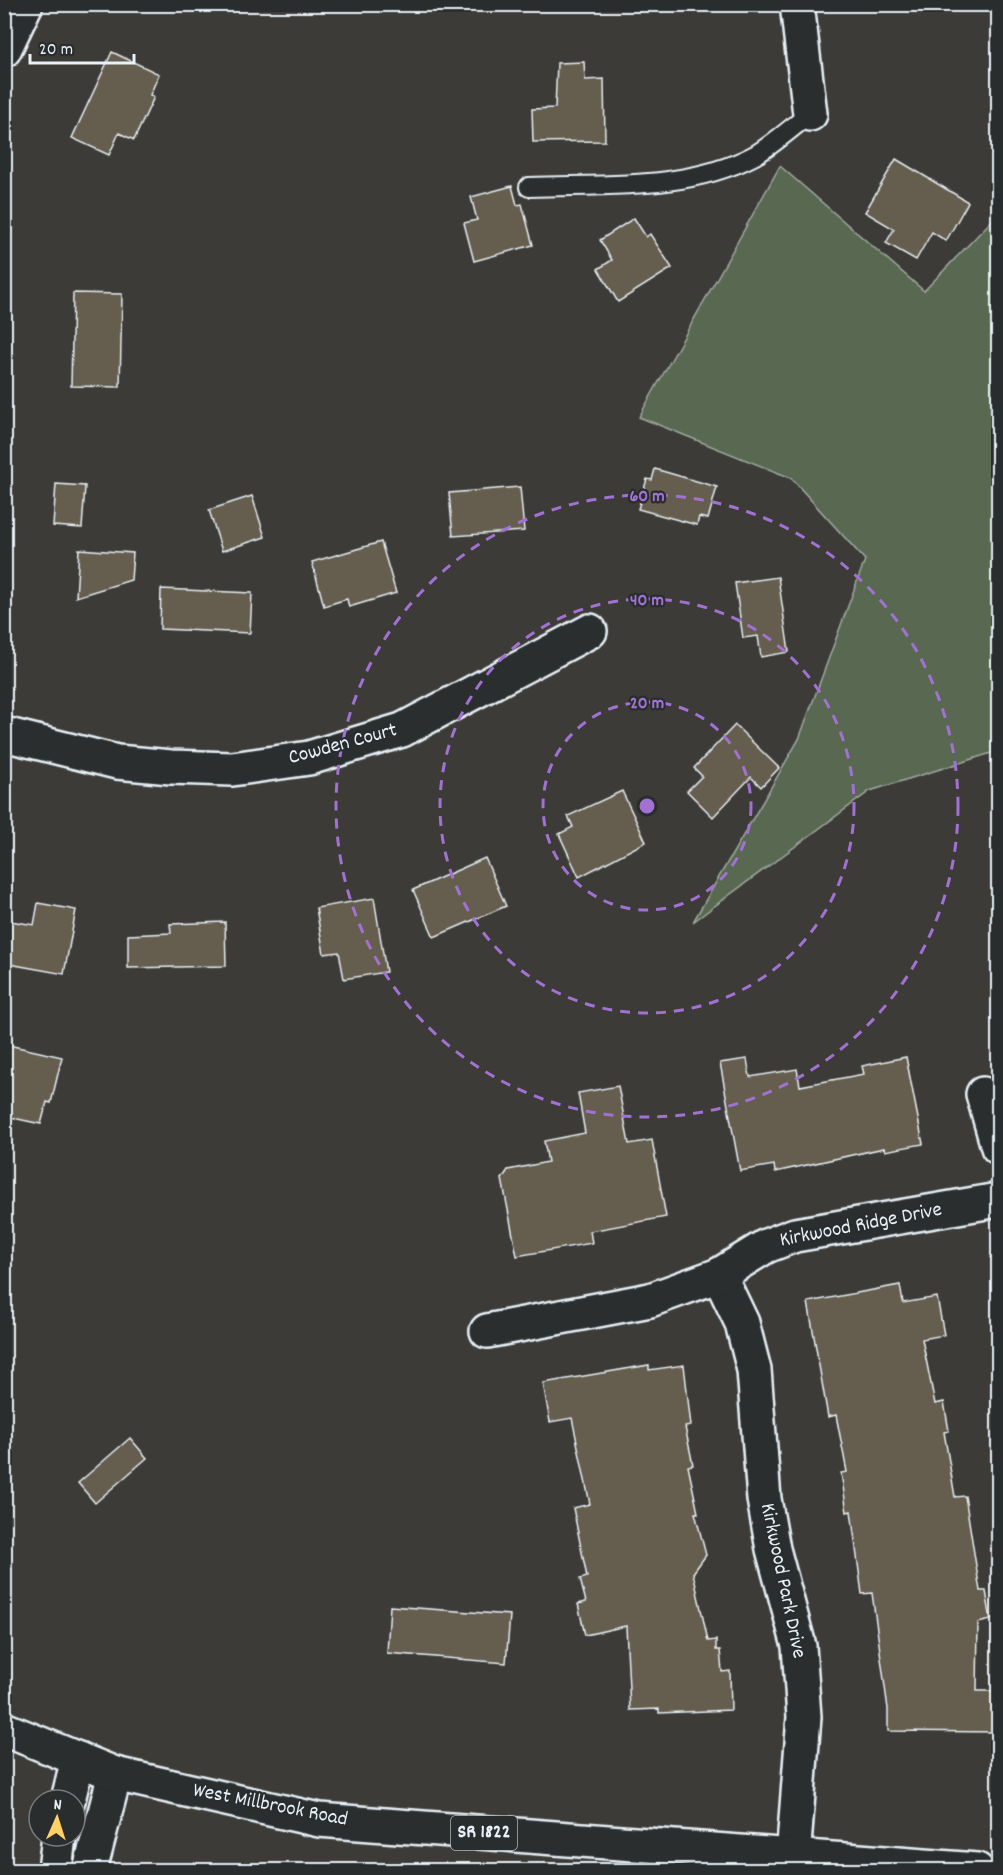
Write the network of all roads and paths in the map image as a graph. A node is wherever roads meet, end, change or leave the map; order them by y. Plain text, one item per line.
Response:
1 (26, 4) edge
2 (797, 4) edge
3 (4, 50) edge
4 (810, 114) joint
5 (529, 187) dead end
6 (590, 631) dead end
7 (4, 734) edge
8 (983, 1094) dead end
9 (999, 1148) edge
10 (999, 1200) edge
11 (719, 1275) junction
12 (487, 1331) dead end
13 (4, 1729) edge
14 (78, 1759) junction
15 (116, 1774) junction
16 (71, 1788) edge
17 (58, 1848) edge
18 (793, 1858) junction
19 (56, 1870) edge
20 (90, 1870) edge
21 (960, 1870) edge

1 - 3 street
2 - 4 street
4 - 5 lane
6 - 7 street, Cowden Court
8 - 9 street
10 - 11 street, Kirkwood Ridge Drive
11 - 12 street, Kirkwood Ridge Drive
11 - 18 street, Kirkwood Park Drive
13 - 14 street, West Millbrook Road / SR 1822
14 - 15 street, West Millbrook Road / SR 1822
14 - 16 street
15 - 18 street, West Millbrook Road / SR 1822
15 - 20 street
17 - 19 street
18 - 21 street, West Millbrook Road / SR 1822

